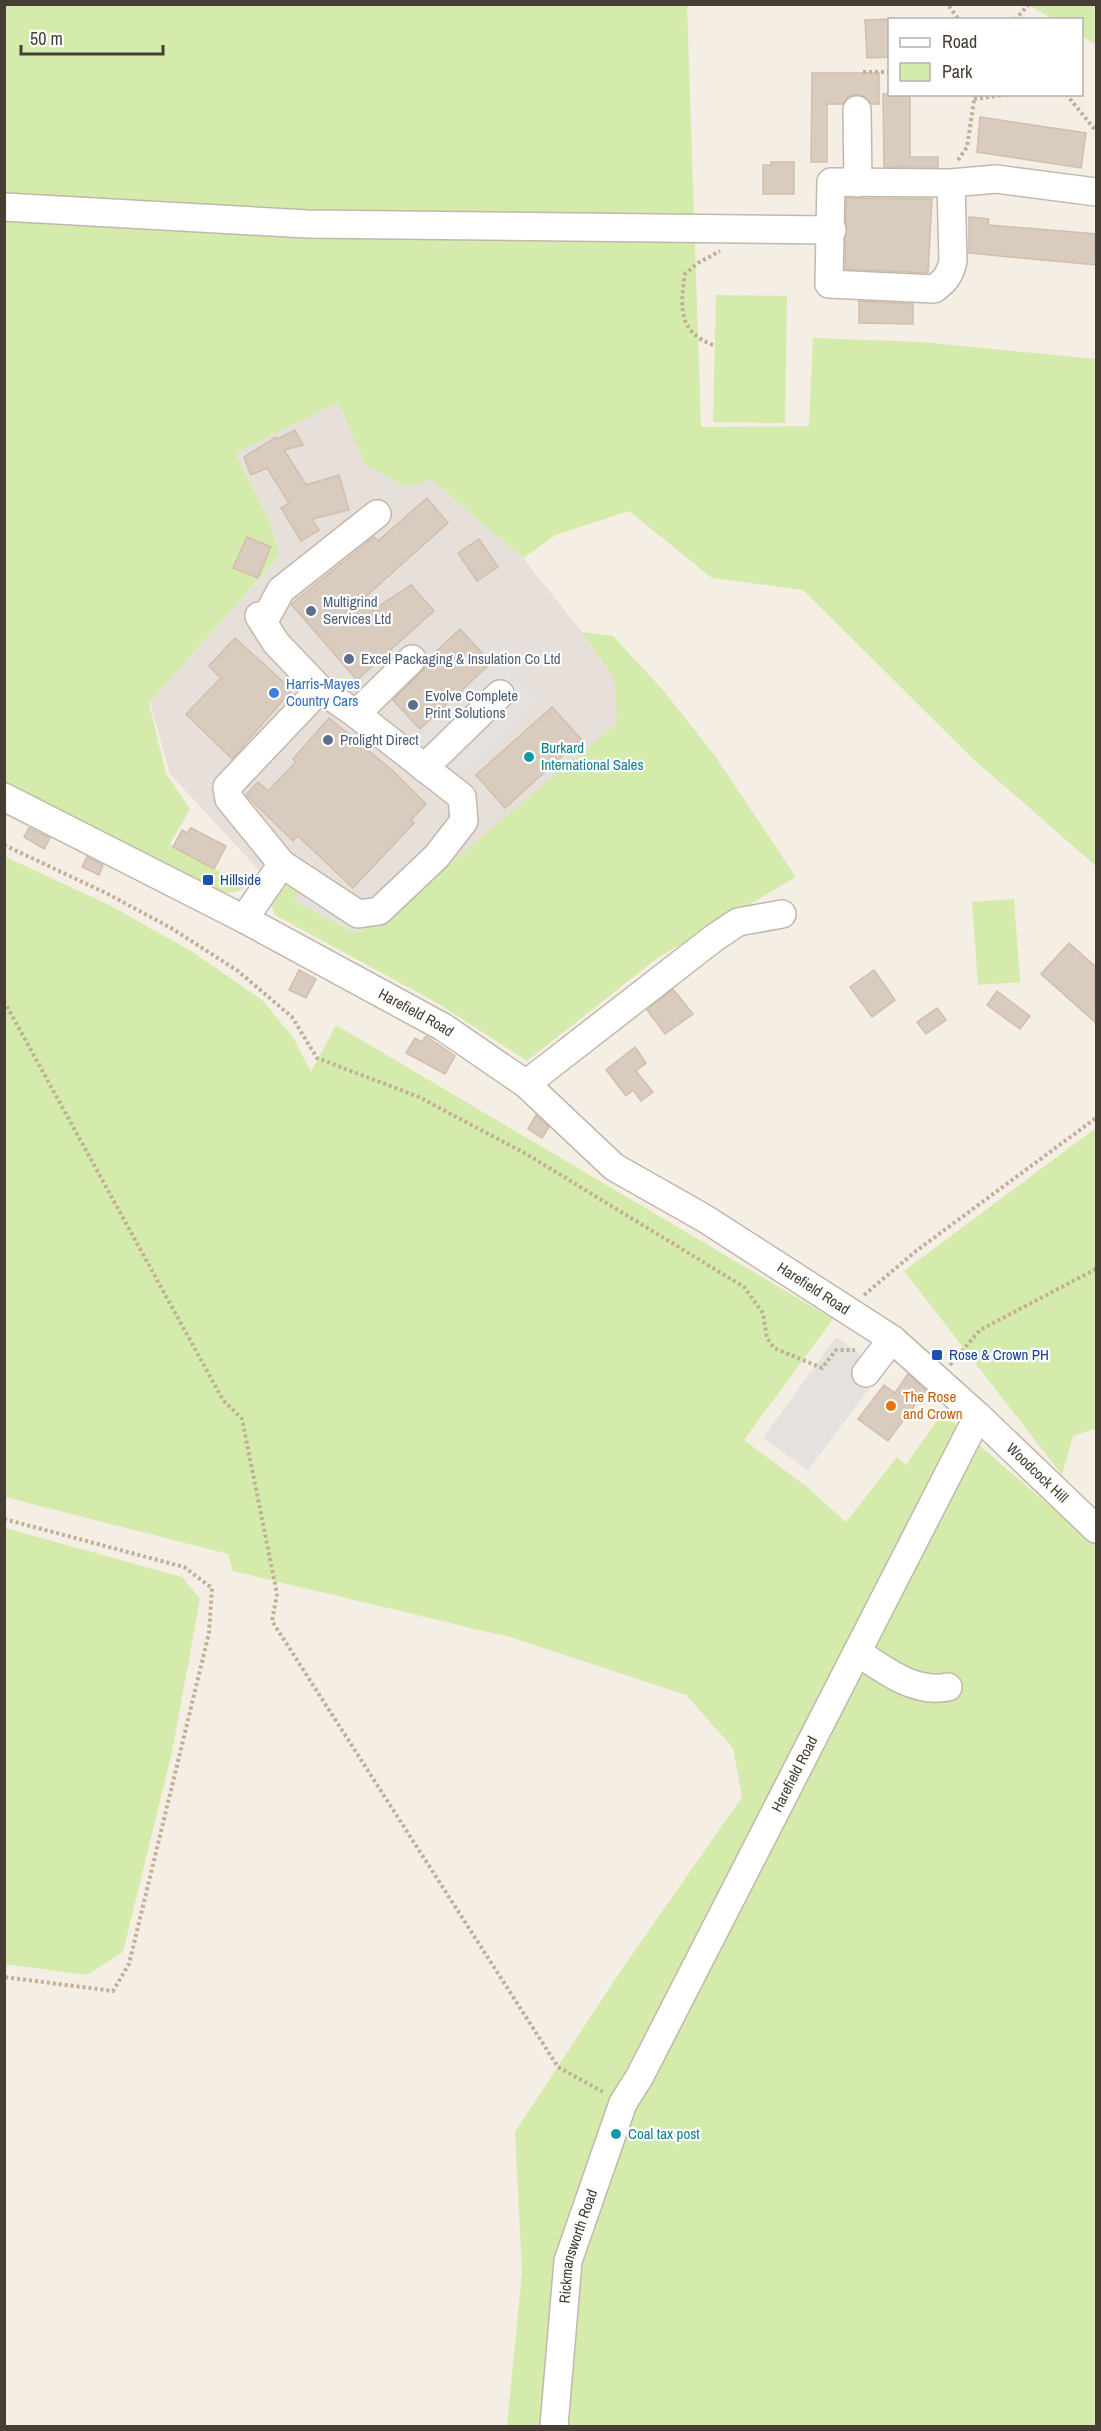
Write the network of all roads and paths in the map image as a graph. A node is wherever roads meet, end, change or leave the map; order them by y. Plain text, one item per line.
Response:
1 (1029, 4) edge
2 (949, 6) dead end
3 (958, 18) edge
4 (1017, 18) edge
5 (862, 72) dead end
6 (888, 72) edge
7 (1068, 96) edge
8 (974, 97) edge
9 (857, 110) dead end
10 (1096, 131) edge
11 (858, 183) junction
12 (951, 183) junction
13 (1096, 192) edge
14 (4, 207) edge
15 (832, 230) junction
16 (725, 249) dead end
17 (713, 345) dead end
18 (377, 514) dead end
19 (412, 658) dead end
20 (320, 689) junction
21 (500, 694) dead end
22 (356, 714) junction
23 (424, 768) junction
24 (4, 797) edge
25 (4, 845) edge
26 (282, 864) junction
27 (782, 914) dead end
28 (244, 919) junction
29 (4, 1001) edge
30 (526, 1084) junction
31 (1096, 1118) edge
32 (1096, 1269) edge
33 (856, 1318) junction
34 (892, 1339) junction
35 (863, 1362) joint
36 (938, 1379) junction
37 (978, 1416) junction
38 (4, 1519) edge
39 (1096, 1529) edge
40 (857, 1652) junction
41 (948, 1687) dead end
42 (4, 1977) edge
43 (640, 2076) joint
44 (623, 2103) junction
45 (554, 2427) edge

1 - 4 path
2 - 3 path
5 - 6 path
7 - 10 path
8 - 12 path
9 - 11 street
11 - 12 street
11 - 15 street
12 - 13 street
12 - 15 street
14 - 15 street
16 - 17 path
18 - 20 street
19 - 22 street
20 - 22 street
20 - 26 street
21 - 23 street
22 - 23 street
23 - 26 street
24 - 28 street, Harefield Road
25 - 35 path
26 - 28 street
27 - 30 street
28 - 30 street, Harefield Road
29 - 44 path
30 - 33 street, Harefield Road
31 - 33 path
32 - 36 path
33 - 34 street, Harefield Road
34 - 35 street
34 - 36 street, Harefield Road
36 - 37 street, Harefield Road
37 - 39 street, Woodcock Hill
37 - 40 street, Harefield Road
38 - 42 path
40 - 41 street
40 - 43 street, Harefield Road
43 - 44 street, Rickmansworth Road
44 - 45 street, Rickmansworth Road

